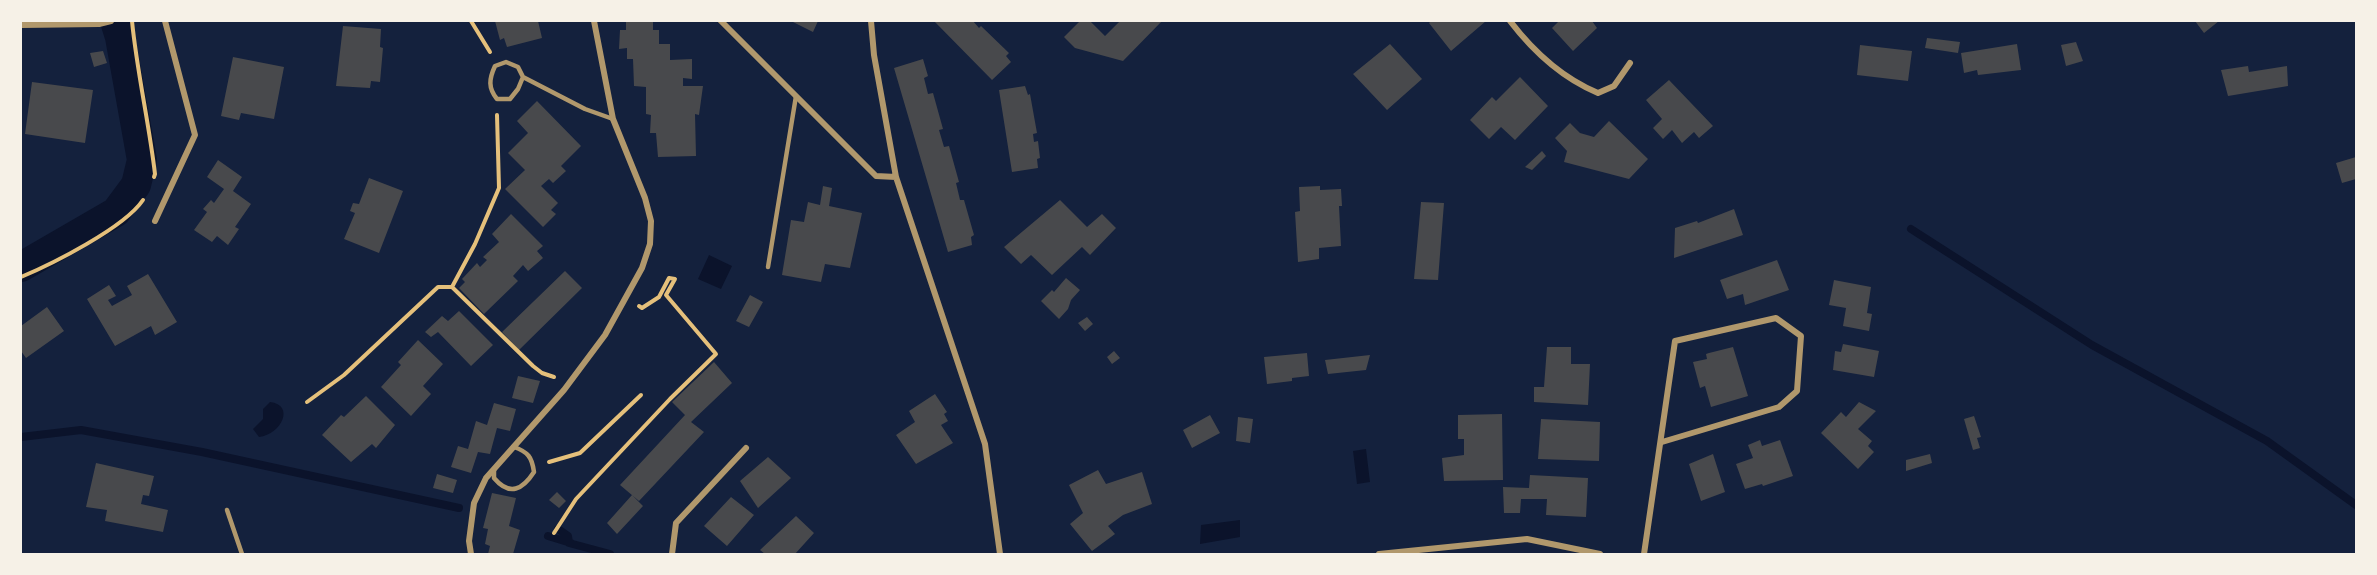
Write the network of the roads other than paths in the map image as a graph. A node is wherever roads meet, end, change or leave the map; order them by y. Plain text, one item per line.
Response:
1 (111, 21) edge
2 (165, 21) edge
3 (594, 21) edge
4 (721, 21) edge
5 (871, 21) edge
6 (1510, 21) edge
7 (21, 25) edge
8 (1630, 63) dead end
9 (522, 77) junction
10 (796, 96) junction
11 (613, 119) junction
12 (896, 177) junction
13 (155, 221) dead end
14 (768, 267) dead end
15 (1662, 442) junction
16 (514, 447) junction
17 (746, 448) dead end
18 (494, 470) junction
19 (227, 510) dead end
20 (243, 554) edge
21 (471, 554) edge
22 (672, 554) edge
23 (1000, 554) edge
24 (1379, 554) edge
25 (1600, 554) edge
26 (1644, 554) edge

1 - 7 street
2 - 13 street
3 - 11 street
4 - 10 street
5 - 12 street
6 - 8 street
9 - 9 lane
9 - 11 lane
10 - 12 street
10 - 14 lane
11 - 16 street
12 - 23 street
15 - 15 street
15 - 26 street
16 - 18 street
16 - 18 lane
17 - 22 street
18 - 21 street
19 - 20 lane
24 - 25 street

